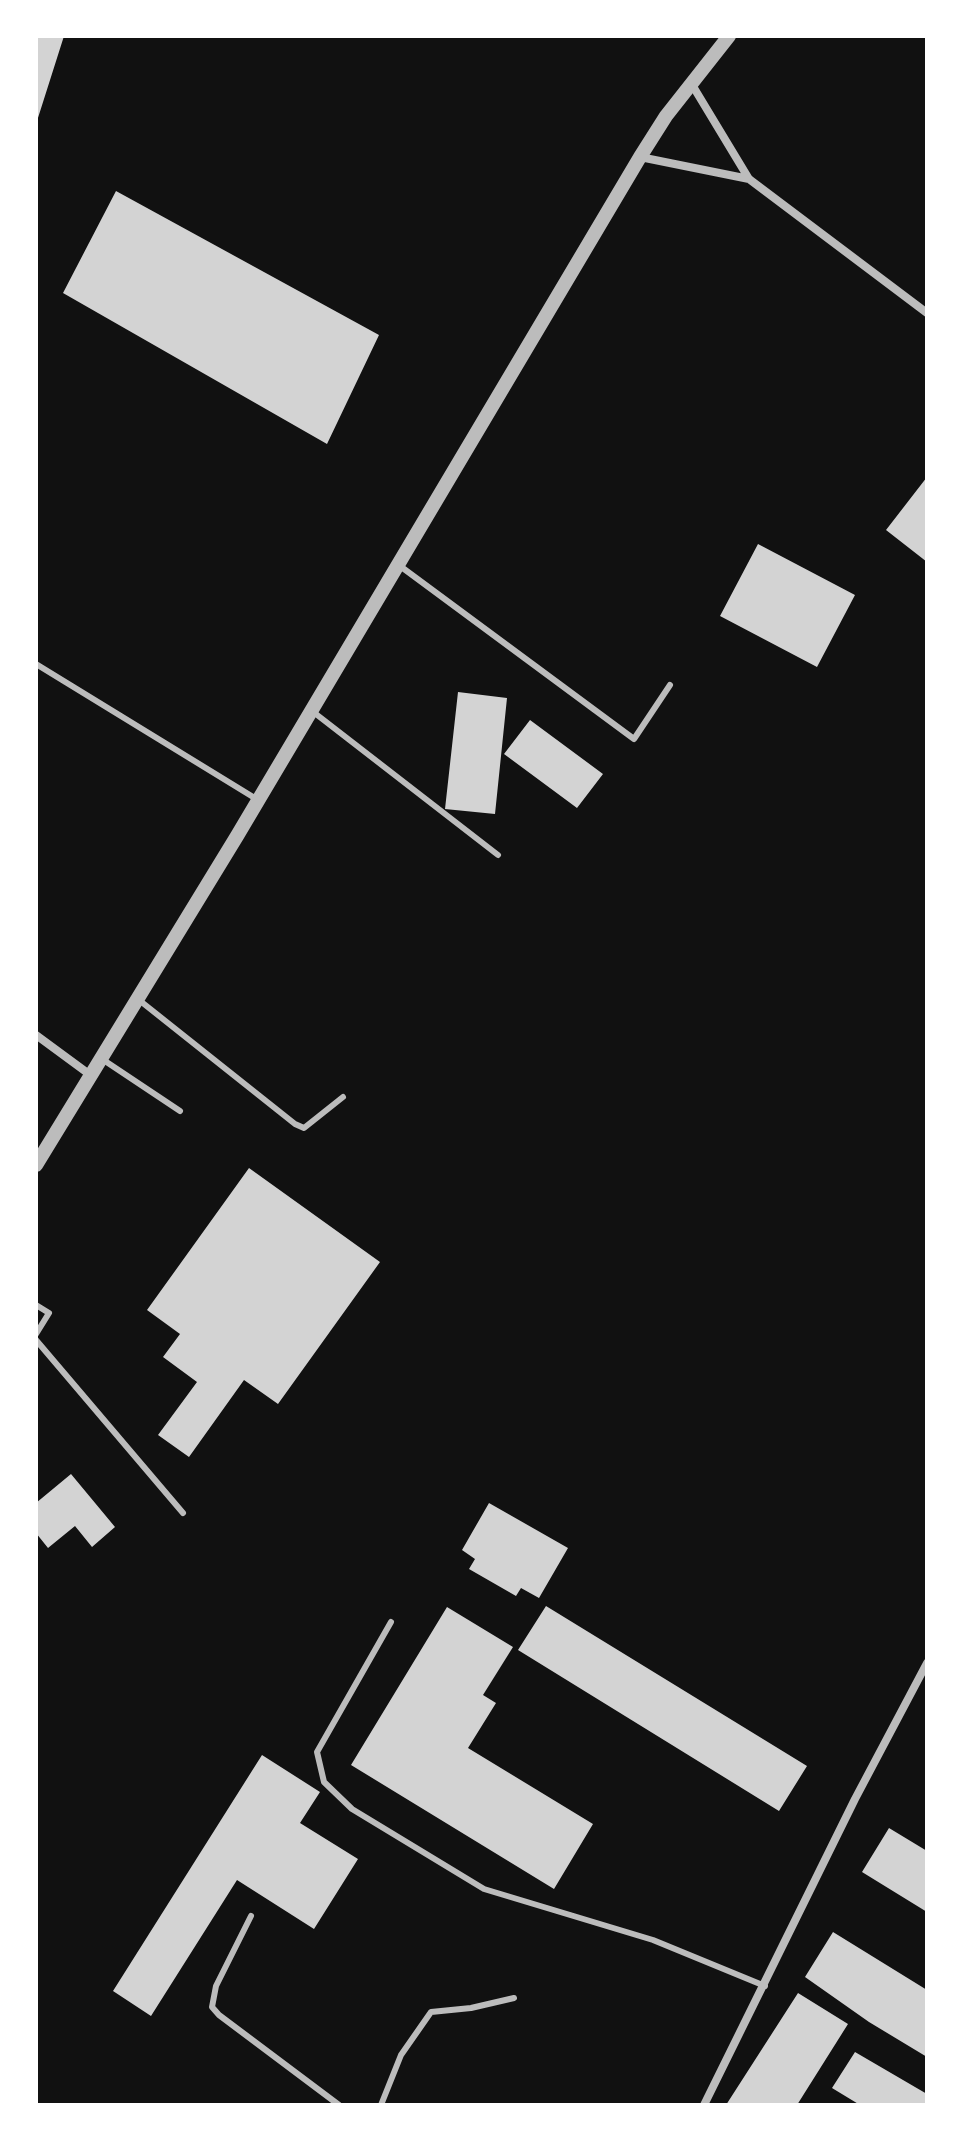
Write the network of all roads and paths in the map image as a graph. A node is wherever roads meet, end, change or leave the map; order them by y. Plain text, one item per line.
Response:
1 (729, 36) edge
2 (691, 82) junction
3 (640, 157) junction
4 (749, 179) junction
5 (927, 313) edge
6 (398, 565) junction
7 (36, 664) edge
8 (670, 685) dead end
9 (312, 711) junction
10 (258, 800) junction
11 (498, 855) dead end
12 (136, 998) junction
13 (36, 1035) edge
14 (99, 1057) junction
15 (89, 1074) junction
16 (343, 1097) dead end
17 (180, 1111) dead end
18 (36, 1165) edge
19 (36, 1305) edge
20 (36, 1334) edge
21 (36, 1340) edge
22 (183, 1513) dead end
23 (391, 1622) dead end
24 (927, 1663) edge
25 (251, 1916) dead end
26 (765, 1986) junction
27 (514, 1998) dead end
28 (339, 2105) edge
29 (381, 2105) edge
30 (704, 2105) edge

1 - 2 street
2 - 3 street
2 - 4 street
3 - 4 street
3 - 6 street
4 - 5 street
6 - 8 lane
6 - 9 street
7 - 10 lane
9 - 10 street
9 - 11 lane
10 - 12 street
12 - 14 street
12 - 16 lane
13 - 15 street
14 - 15 street
14 - 17 lane
15 - 18 street
19 - 20 lane
21 - 22 lane
23 - 26 lane
24 - 26 street
25 - 28 lane
26 - 30 street
27 - 29 lane

